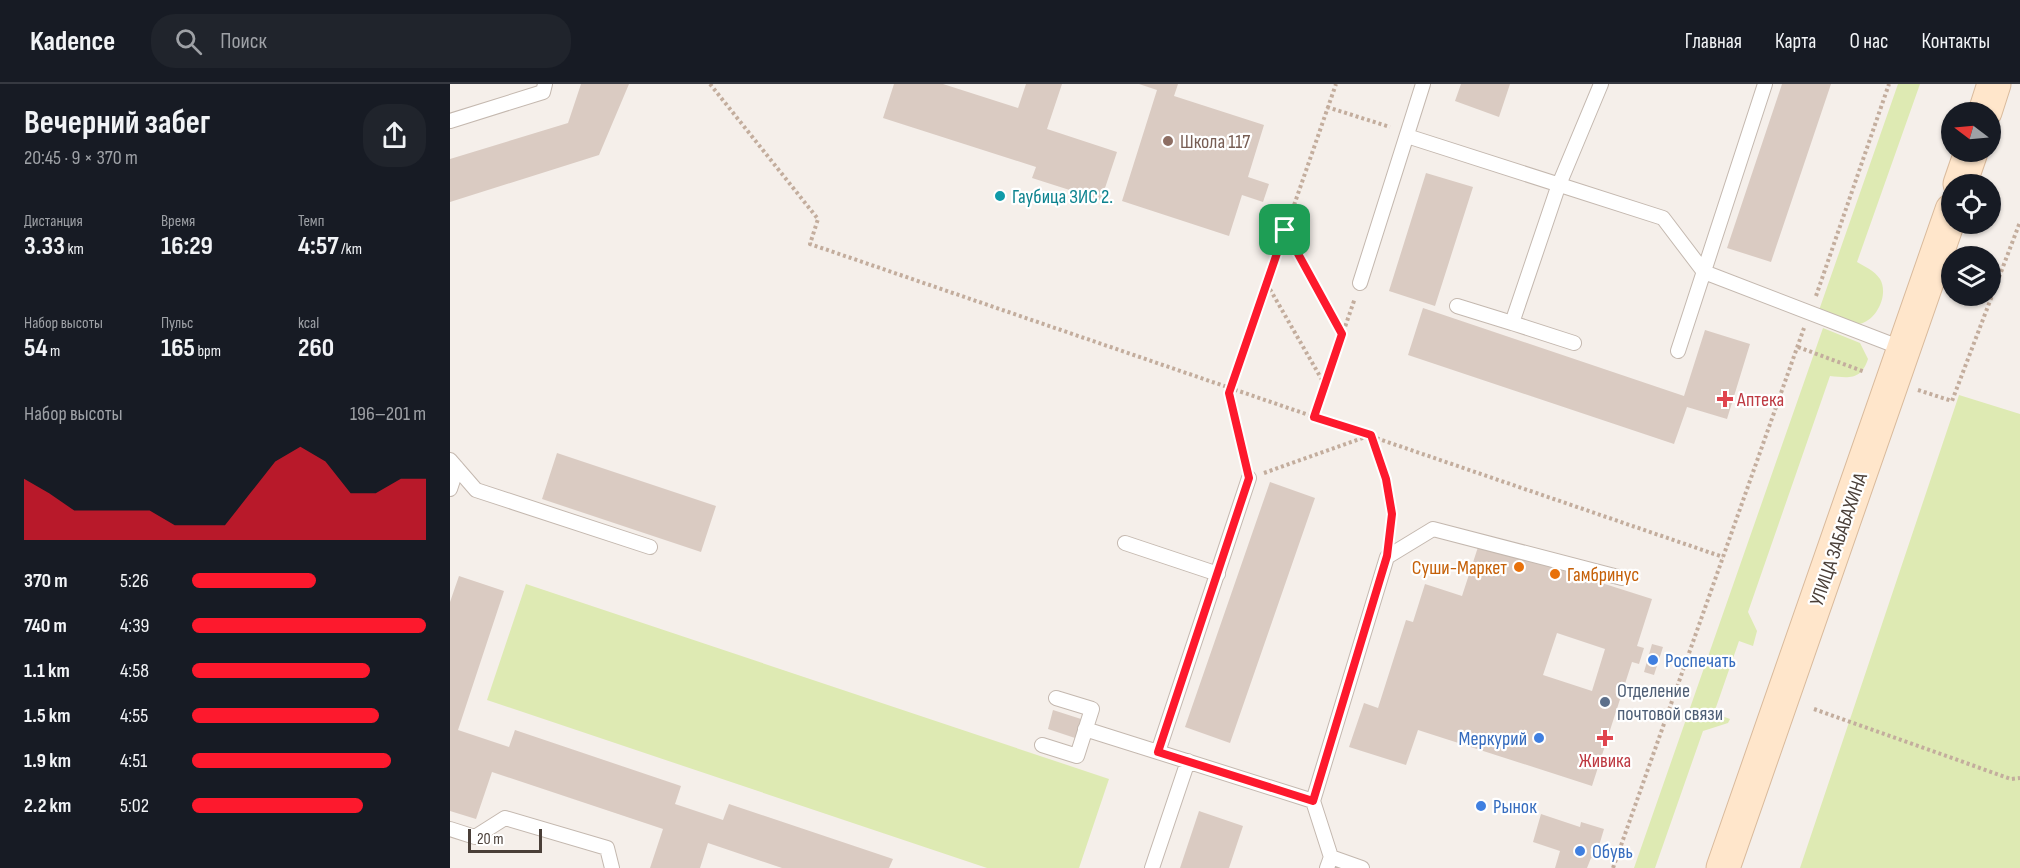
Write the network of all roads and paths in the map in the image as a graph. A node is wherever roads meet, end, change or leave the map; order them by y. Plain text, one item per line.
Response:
1 (545, 84) edge
2 (710, 84) edge
3 (1336, 84) edge
4 (1424, 84) edge
5 (1600, 84) edge
6 (1765, 84) edge
7 (1889, 84) edge
8 (1994, 84) edge
9 (1988, 102) edge
10 (1327, 107) junction
11 (450, 121) edge
12 (1408, 134) junction
13 (1558, 187) junction
14 (1285, 230) junction
15 (1944, 234) edge
16 (1704, 272) junction
17 (1266, 283) junction
18 (1360, 284) joint
19 (1457, 306) dead end
20 (1809, 315) junction
21 (1512, 323) junction
22 (1342, 334) junction
23 (1574, 343) dead end
24 (1904, 350) junction
25 (1678, 351) dead end
26 (1325, 385) junction
27 (1230, 389) junction
28 (1314, 417) junction
29 (1371, 435) junction
30 (453, 464) edge
31 (1249, 478) junction
32 (450, 489) edge
33 (1125, 543) dead end
34 (650, 547) dead end
35 (1387, 556) junction
36 (1723, 557) junction
37 (1218, 573) junction
38 (1622, 578) dead end
39 (1056, 698) dead end
40 (1814, 709) dead end
41 (1085, 729) junction
42 (1042, 745) dead end
43 (1158, 752) junction
44 (1188, 761) junction
45 (2020, 778) edge
46 (1313, 801) junction
47 (450, 829) edge
48 (1329, 862) edge
49 (612, 868) edge
50 (1152, 868) edge
51 (1362, 868) edge
52 (1613, 868) edge
53 (1723, 868) edge

1 - 11 lane
2 - 27 path
3 - 10 path
4 - 12 lane
5 - 13 lane
6 - 16 lane
7 - 20 path
8 - 9 street
10 - 12 path
10 - 14 path
12 - 13 lane
12 - 18 lane
13 - 16 lane
13 - 21 lane
14 - 17 path
14 - 22 path
15 - 24 street, УЛИЦА ЗАБАБАХИНА
16 - 20 lane
16 - 25 lane
17 - 26 path
17 - 27 path
18 - 22 path
19 - 21 lane
20 - 24 lane
20 - 36 path
21 - 23 lane
22 - 26 path
24 - 53 street, УЛИЦА ЗАБАБАХИНА
26 - 28 path
27 - 28 path
27 - 31 path
28 - 29 path
29 - 31 path
29 - 35 path
29 - 36 path
30 - 32 lane
30 - 34 lane
31 - 37 lane
33 - 37 lane
35 - 38 lane
35 - 46 lane
36 - 52 path
37 - 43 lane
39 - 41 lane
40 - 45 path
41 - 42 lane
41 - 43 lane
43 - 44 lane
44 - 46 lane
44 - 50 lane
46 - 48 lane
47 - 49 lane
48 - 51 lane

